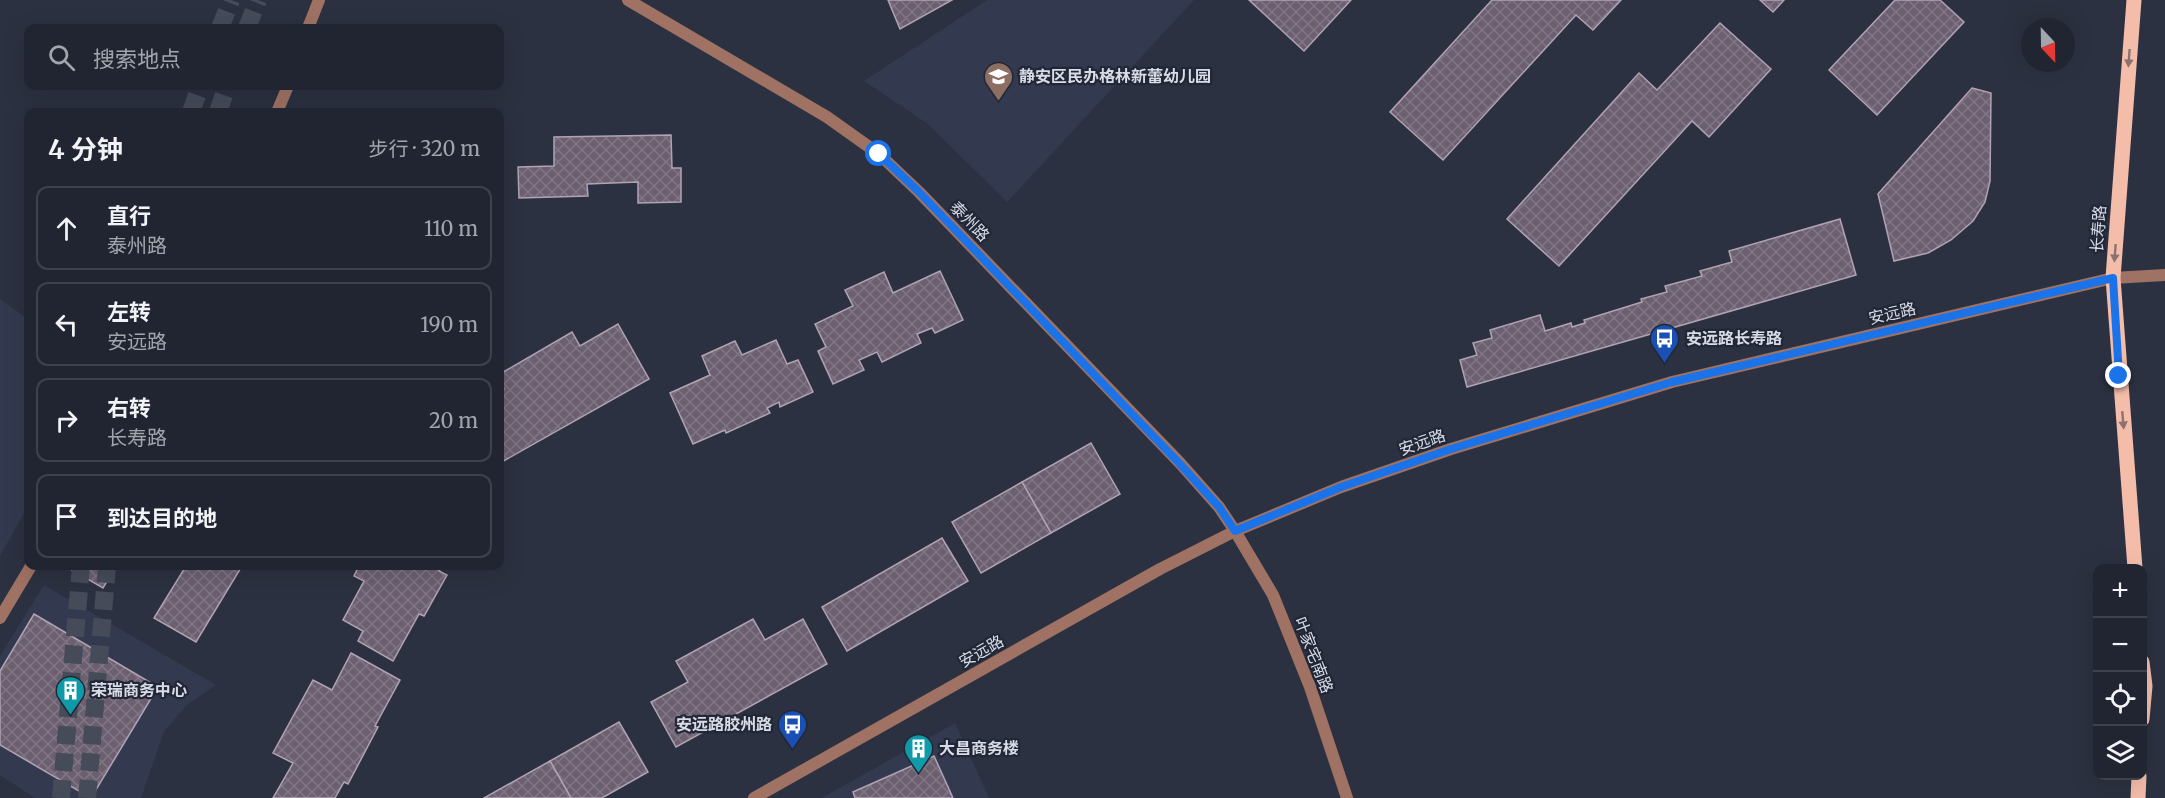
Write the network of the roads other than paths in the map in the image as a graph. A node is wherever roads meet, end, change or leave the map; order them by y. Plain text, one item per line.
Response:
1 (319, 0) edge
2 (628, 0) edge
3 (2134, 0) edge
4 (310, 24) edge
5 (286, 90) edge
6 (279, 108) edge
7 (2163, 274) edge
8 (2113, 278) junction
9 (1235, 531) junction
10 (2135, 564) edge
11 (29, 570) edge
12 (0, 618) edge
13 (2139, 780) edge
14 (754, 798) edge
15 (1347, 798) edge
16 (2138, 798) edge

1 - 4 street
2 - 9 street, 泰州路
3 -> 8 main road, 长寿路
5 - 6 street
7 - 8 street, 安远路
8 - 9 street, 安远路
8 -> 10 main road, 长寿路
9 - 14 street, 安远路
9 - 15 street, 叶家宅南路
11 - 12 street
13 - 16 main road

